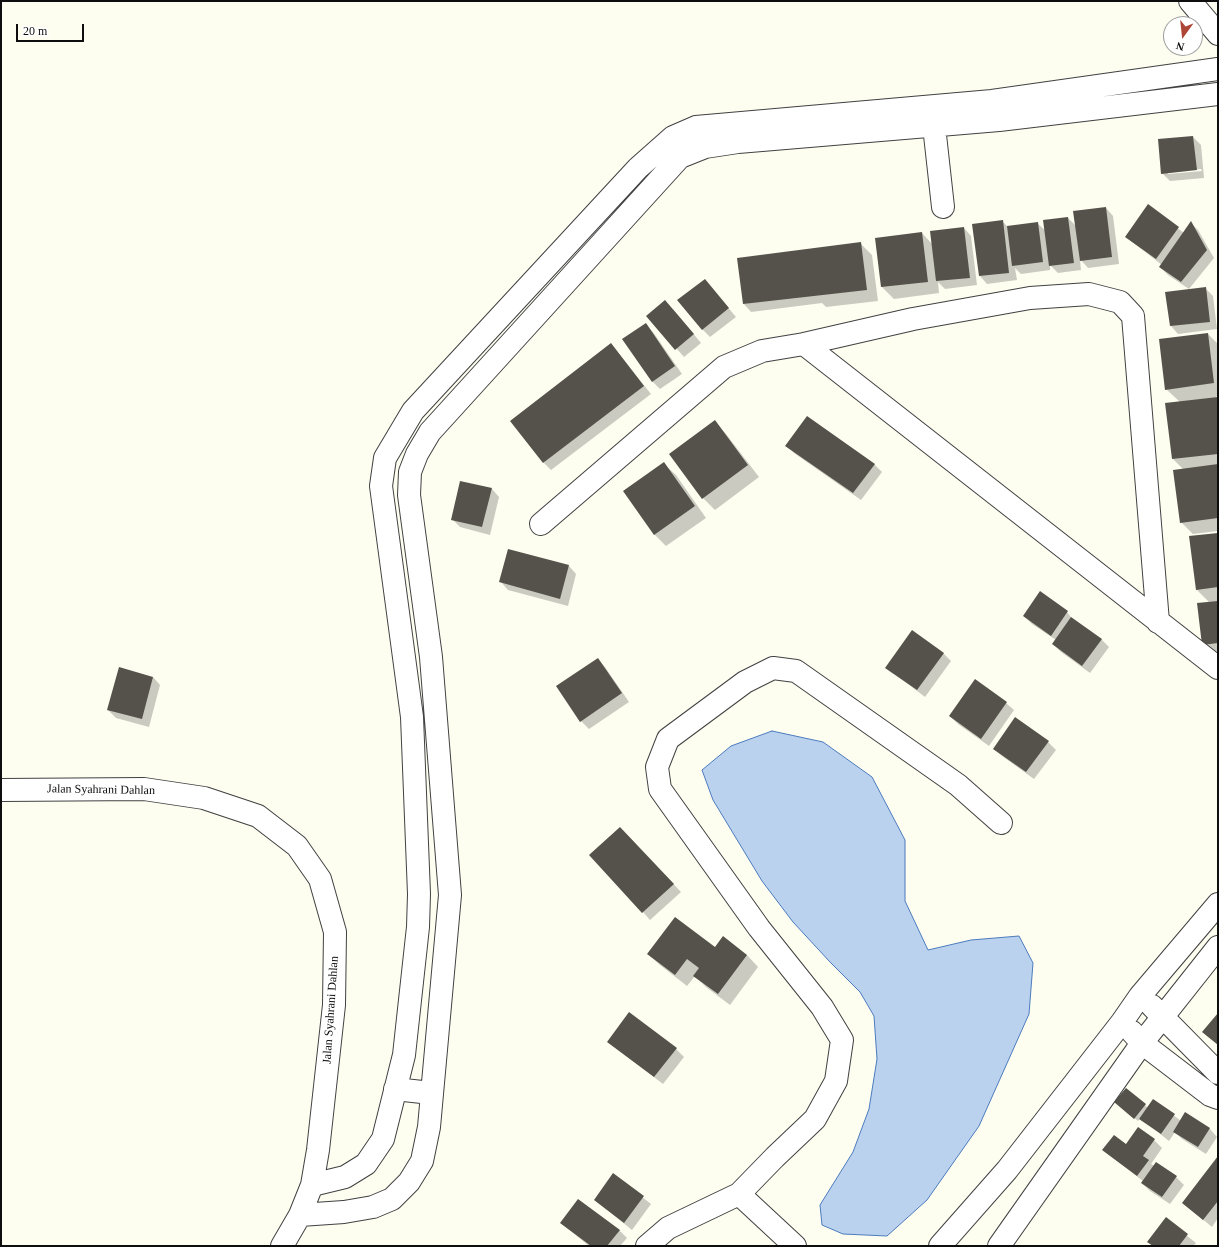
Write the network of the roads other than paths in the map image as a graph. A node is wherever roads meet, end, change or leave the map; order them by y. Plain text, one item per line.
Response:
1 (1190, 1) edge
2 (1218, 34) edge
3 (1218, 69) edge
4 (1218, 94) edge
5 (934, 126) junction
6 (943, 207) dead end
7 (804, 344) junction
8 (541, 524) dead end
9 (1158, 622) junction
10 (1218, 668) edge
11 (1, 790) edge
12 (1001, 823) dead end
13 (1218, 904) edge
14 (1218, 947) edge
15 (1140, 996) junction
16 (1163, 1016) junction
17 (1122, 1022) junction
18 (1142, 1043) junction
19 (1218, 1073) edge
20 (395, 1089) junction
21 (431, 1093) junction
22 (1218, 1098) edge
23 (312, 1185) junction
24 (739, 1194) junction
25 (300, 1215) junction
26 (282, 1246) edge
27 (647, 1246) edge
28 (795, 1246) edge
29 (940, 1246) edge
30 (999, 1246) edge

1 - 2 street
3 - 20 street
4 - 5 street
5 - 6 street
5 - 21 street
7 - 8 street
7 - 9 street
7 - 9 street
9 - 10 street
11 - 23 street, Jalan Syahrani Dahlan
12 - 24 street
13 - 15 street
14 - 16 street
15 - 16 street
15 - 17 street
16 - 18 street
16 - 19 street
17 - 18 street
17 - 29 street
18 - 22 street
18 - 30 street
20 - 21 street
20 - 23 street
21 - 25 street
23 - 25 street, Jalan Syahrani Dahlan
24 - 27 street
24 - 28 street
25 - 26 street, Jalan Syahrani Dahlan

